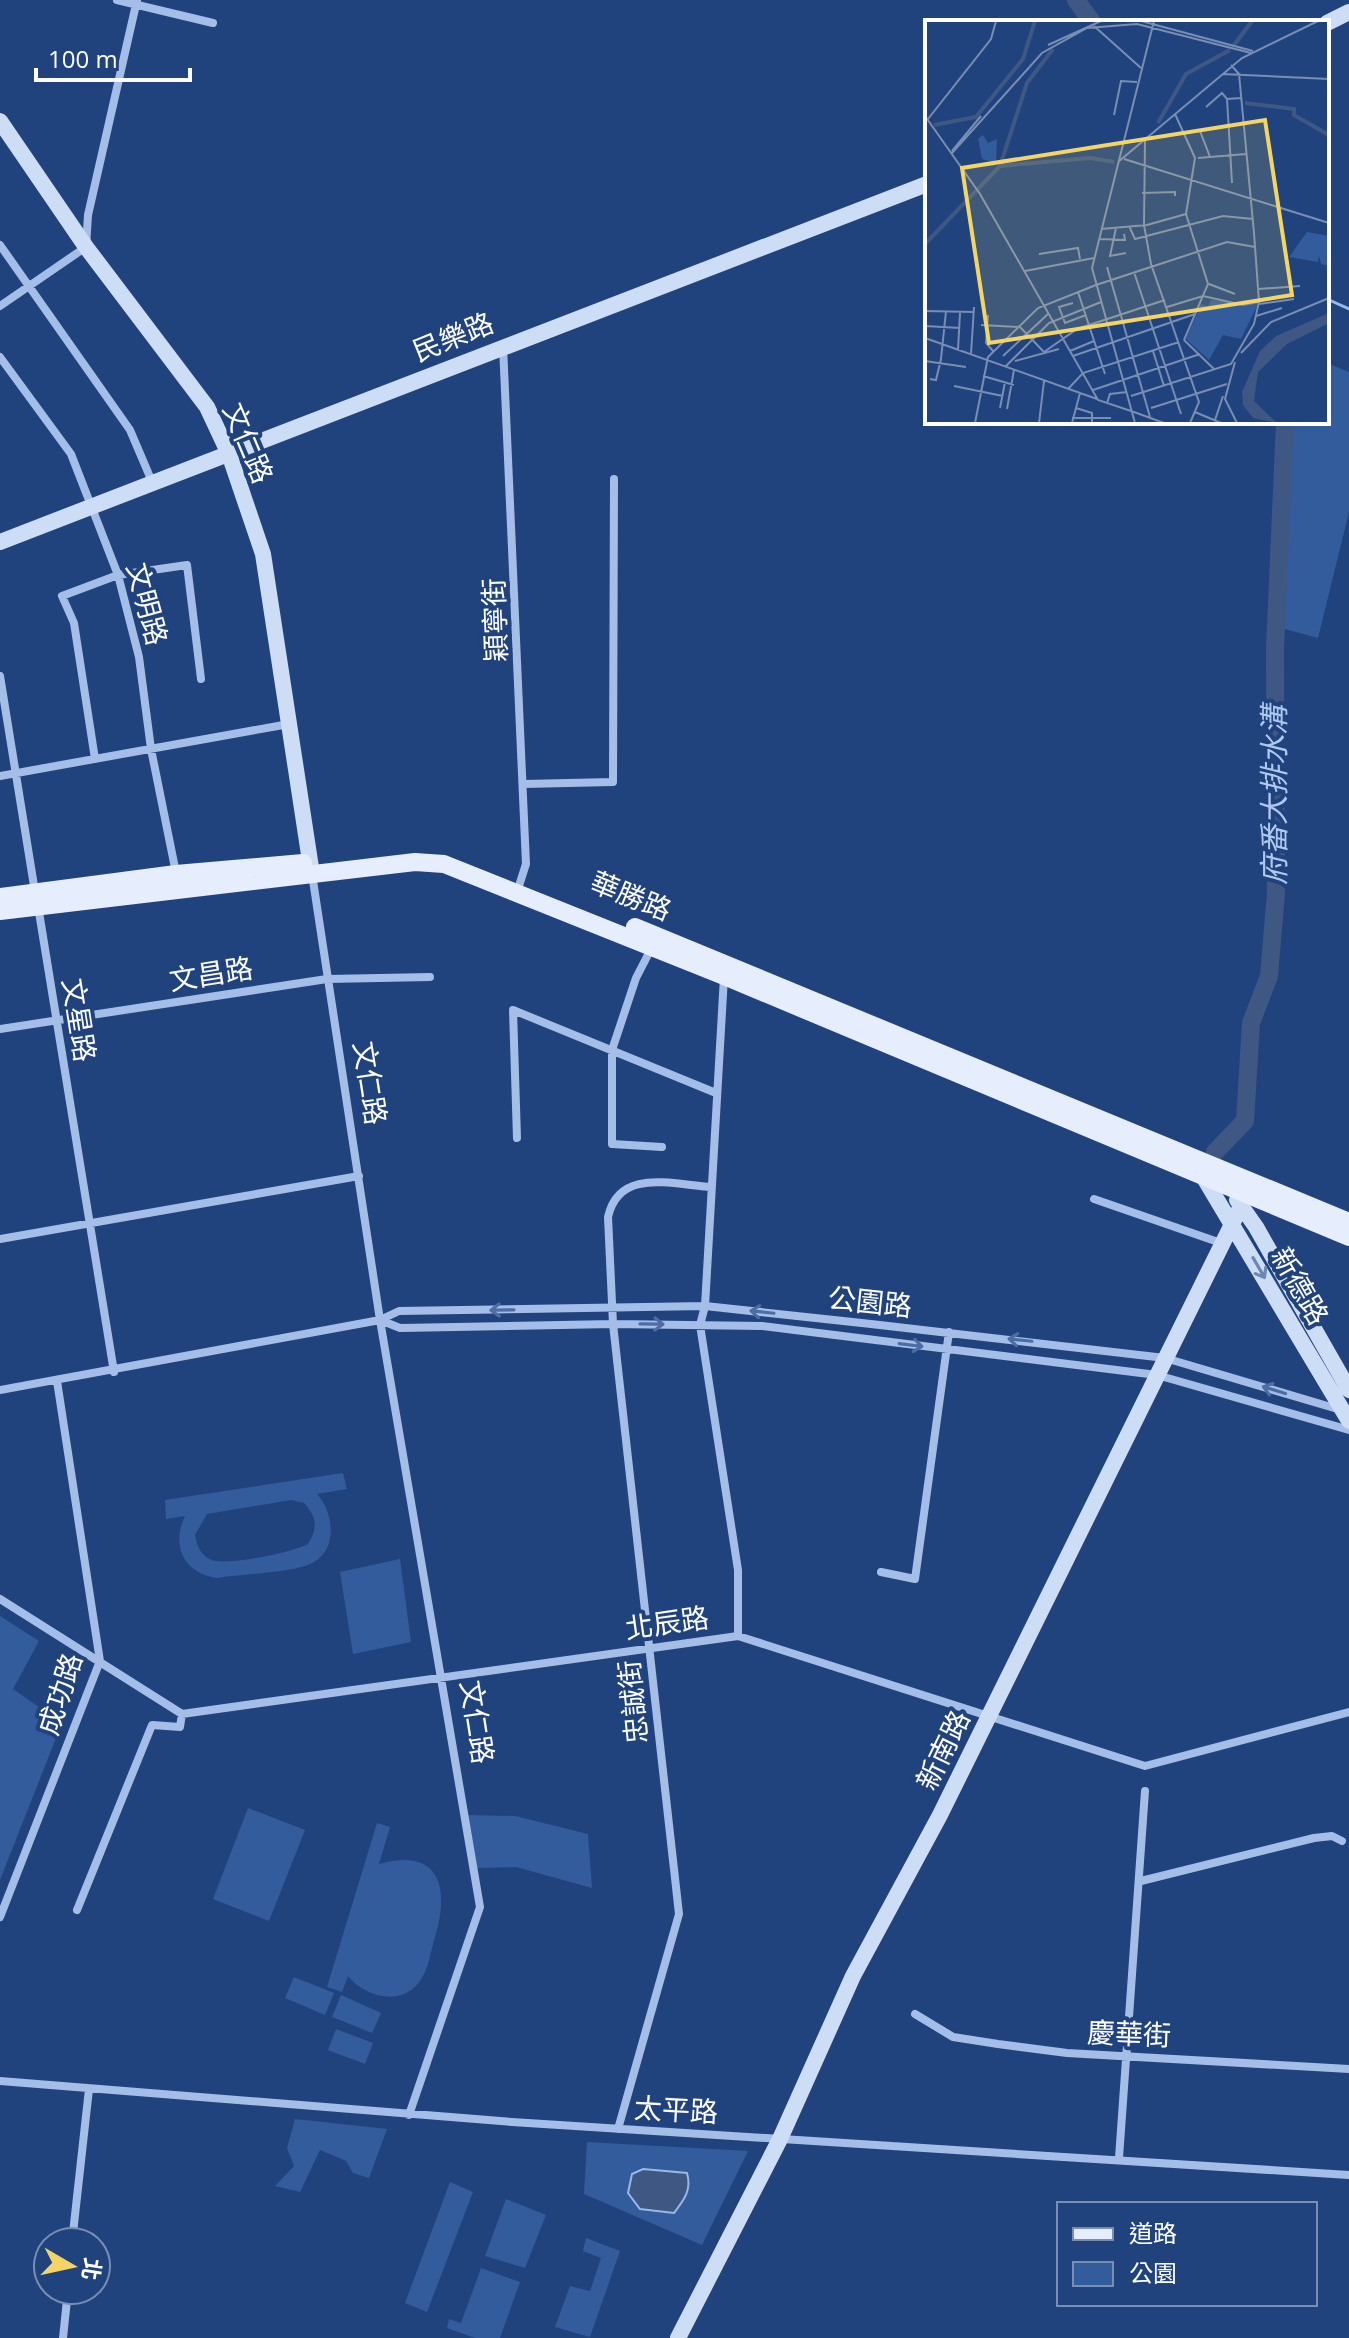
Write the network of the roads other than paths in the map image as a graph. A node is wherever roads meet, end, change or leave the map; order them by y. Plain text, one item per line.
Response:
1 (117, 0) edge
2 (137, 2) edge
3 (1349, 12) edge
4 (1329, 22) edge
5 (213, 23) dead end
6 (0, 121) edge
7 (925, 185) edge
8 (0, 245) edge
9 (86, 247) junction
10 (28, 286) junction
11 (0, 306) edge
12 (503, 345) junction
13 (0, 357) edge
14 (229, 454) junction
15 (614, 479) dead end
16 (153, 484) junction
17 (94, 507) junction
18 (0, 542) edge
19 (118, 575) junction
20 (0, 676) edge
21 (201, 679) dead end
22 (289, 724) junction
23 (151, 749) junction
24 (95, 759) junction
25 (17, 774) junction
26 (0, 776) edge
27 (523, 784) junction
28 (312, 868) junction
29 (177, 882) junction
30 (520, 887) junction
31 (0, 897) edge
32 (36, 898) junction
33 (0, 911) edge
34 (652, 947) junction
35 (727, 970) junction
36 (430, 977) dead end
37 (327, 979) junction
38 (57, 1020) junction
39 (0, 1029) edge
40 (612, 1050) junction
41 (716, 1093) junction
42 (517, 1138) dead end
43 (662, 1147) dead end
44 (1207, 1171) junction
45 (359, 1176) junction
46 (711, 1187) junction
47 (1239, 1198) junction
48 (1094, 1199) dead end
49 (1349, 1222) edge
50 (90, 1223) junction
51 (1349, 1237) edge
52 (0, 1239) edge
53 (1221, 1243) junction
54 (705, 1306) junction
55 (612, 1308) junction
56 (380, 1320) junction
57 (613, 1324) junction
58 (700, 1325) junction
59 (949, 1332) junction
60 (948, 1349) junction
61 (1165, 1358) junction
62 (114, 1372) junction
63 (1157, 1375) junction
64 (57, 1381) junction
65 (0, 1390) edge
66 (1349, 1390) edge
67 (1347, 1415) edge
68 (1349, 1430) edge
69 (881, 1572) dead end
70 (0, 1599) edge
71 (738, 1636) junction
72 (649, 1647) junction
73 (100, 1661) junction
74 (443, 1676) junction
75 (1349, 1712) edge
76 (182, 1714) junction
77 (988, 1716) junction
78 (1145, 1791) dead end
79 (1342, 1841) dead end
80 (1141, 1881) junction
81 (77, 1910) dead end
82 (0, 1917) edge
83 (915, 2014) dead end
84 (1126, 2057) junction
85 (1349, 2069) edge
86 (0, 2081) edge
87 (89, 2089) junction
88 (409, 2115) junction
89 (618, 2129) junction
90 (780, 2139) junction
91 (1119, 2158) junction
92 (1349, 2175) edge
93 (74, 2226) edge
94 (66, 2306) edge
95 (63, 2338) edge
96 (678, 2338) edge

1 - 2 street
2 - 5 street
2 - 9 street
3 - 4 main road
6 - 9 main road, 文仁路
7 - 12 main road, 民樂路
8 - 10 street
9 - 10 street
9 - 14 main road, 文仁路
10 - 11 street
10 - 16 street
12 - 14 main road, 民樂路
12 - 27 street, 穎寧街
13 - 17 street, 文明路
14 - 16 main road, 民樂路
14 - 22 main road, 文仁路
15 - 27 street
16 - 17 main road, 民樂路
17 - 18 main road, 民樂路
17 - 19 street, 文明路
19 - 21 street
19 - 23 street, 文明路
19 - 24 street
20 - 25 street, 文星路
22 - 23 street
22 - 28 main road, 文仁路
23 - 24 street
23 - 29 street, 文明路
24 - 25 street
25 - 26 street
25 - 32 street, 文星路
27 - 30 street, 穎寧街
28 - 29 main road, 華勝路
28 - 30 main road, 華勝路
28 - 37 street, 文仁路
29 - 32 main road, 華勝路
30 - 34 main road, 華勝路
30 - 35 main road, 華勝路
31 - 32 main road, 華勝路
32 - 33 main road, 華勝路
32 - 38 street, 文星路
34 - 35 main road, 華勝路
34 - 40 street
35 - 41 street
35 - 44 main road, 華勝路
36 - 37 street, 文昌路
37 - 38 street, 文昌路
37 - 45 street, 文仁路
38 - 39 street, 文昌路
38 - 50 street, 文星路
40 - 41 street
40 - 42 street
40 - 43 street
41 - 46 street
44 - 47 main road, 華勝路
44 - 47 main road, 新德路
45 - 50 street
45 - 56 street, 文仁路
46 - 54 street
46 - 55 street, 忠誠街
47 - 49 main road
47 - 51 main road
47 - 53 main road, 新南路
47 - 66 main road, 新德路
47 -> 67 main road, 新德路
48 - 53 street
50 - 52 street
50 - 62 street, 文星路
53 - 61 main road, 新南路
54 - 55 street, 公園路
54 - 58 street
59 -> 54 street, 公園路
55 -> 56 street, 公園路
55 - 57 street, 忠誠街
56 - 57 street, 公園路
56 - 62 street, 公園路
56 - 74 street, 文仁路
57 -> 58 street, 公園路
57 - 72 street, 忠誠街
58 -> 60 street, 公園路
58 - 71 street
59 - 60 street
61 -> 59 street, 公園路
60 - 63 street, 公園路
60 - 69 street
61 - 63 main road, 新南路
67 -> 61 street, 公園路
62 - 64 street, 公園路
63 - 68 street, 公園路
63 - 77 main road, 新南路
64 - 65 street, 公園路
64 - 73 street, 成功路
70 - 73 street
71 - 72 street, 北辰路
71 - 77 street, 北辰路
72 - 74 street, 北辰路
72 - 89 street, 忠誠街
73 - 76 street
73 - 82 street, 成功路
74 - 76 street, 北辰路
74 - 88 street, 文仁路
75 - 77 street, 北辰路
76 - 81 street, 北辰路
77 - 90 main road, 新南路
78 - 80 street
79 - 80 street
80 - 84 street
83 - 84 street, 慶華街
84 - 85 street, 慶華街
84 - 91 street
86 - 87 street, 太平路
87 - 88 street, 太平路
87 - 93 street
88 - 89 street, 太平路
89 - 90 street, 太平路
90 - 91 street, 太平路
90 - 96 main road, 新南路
91 - 92 street, 太平路
94 - 95 street

